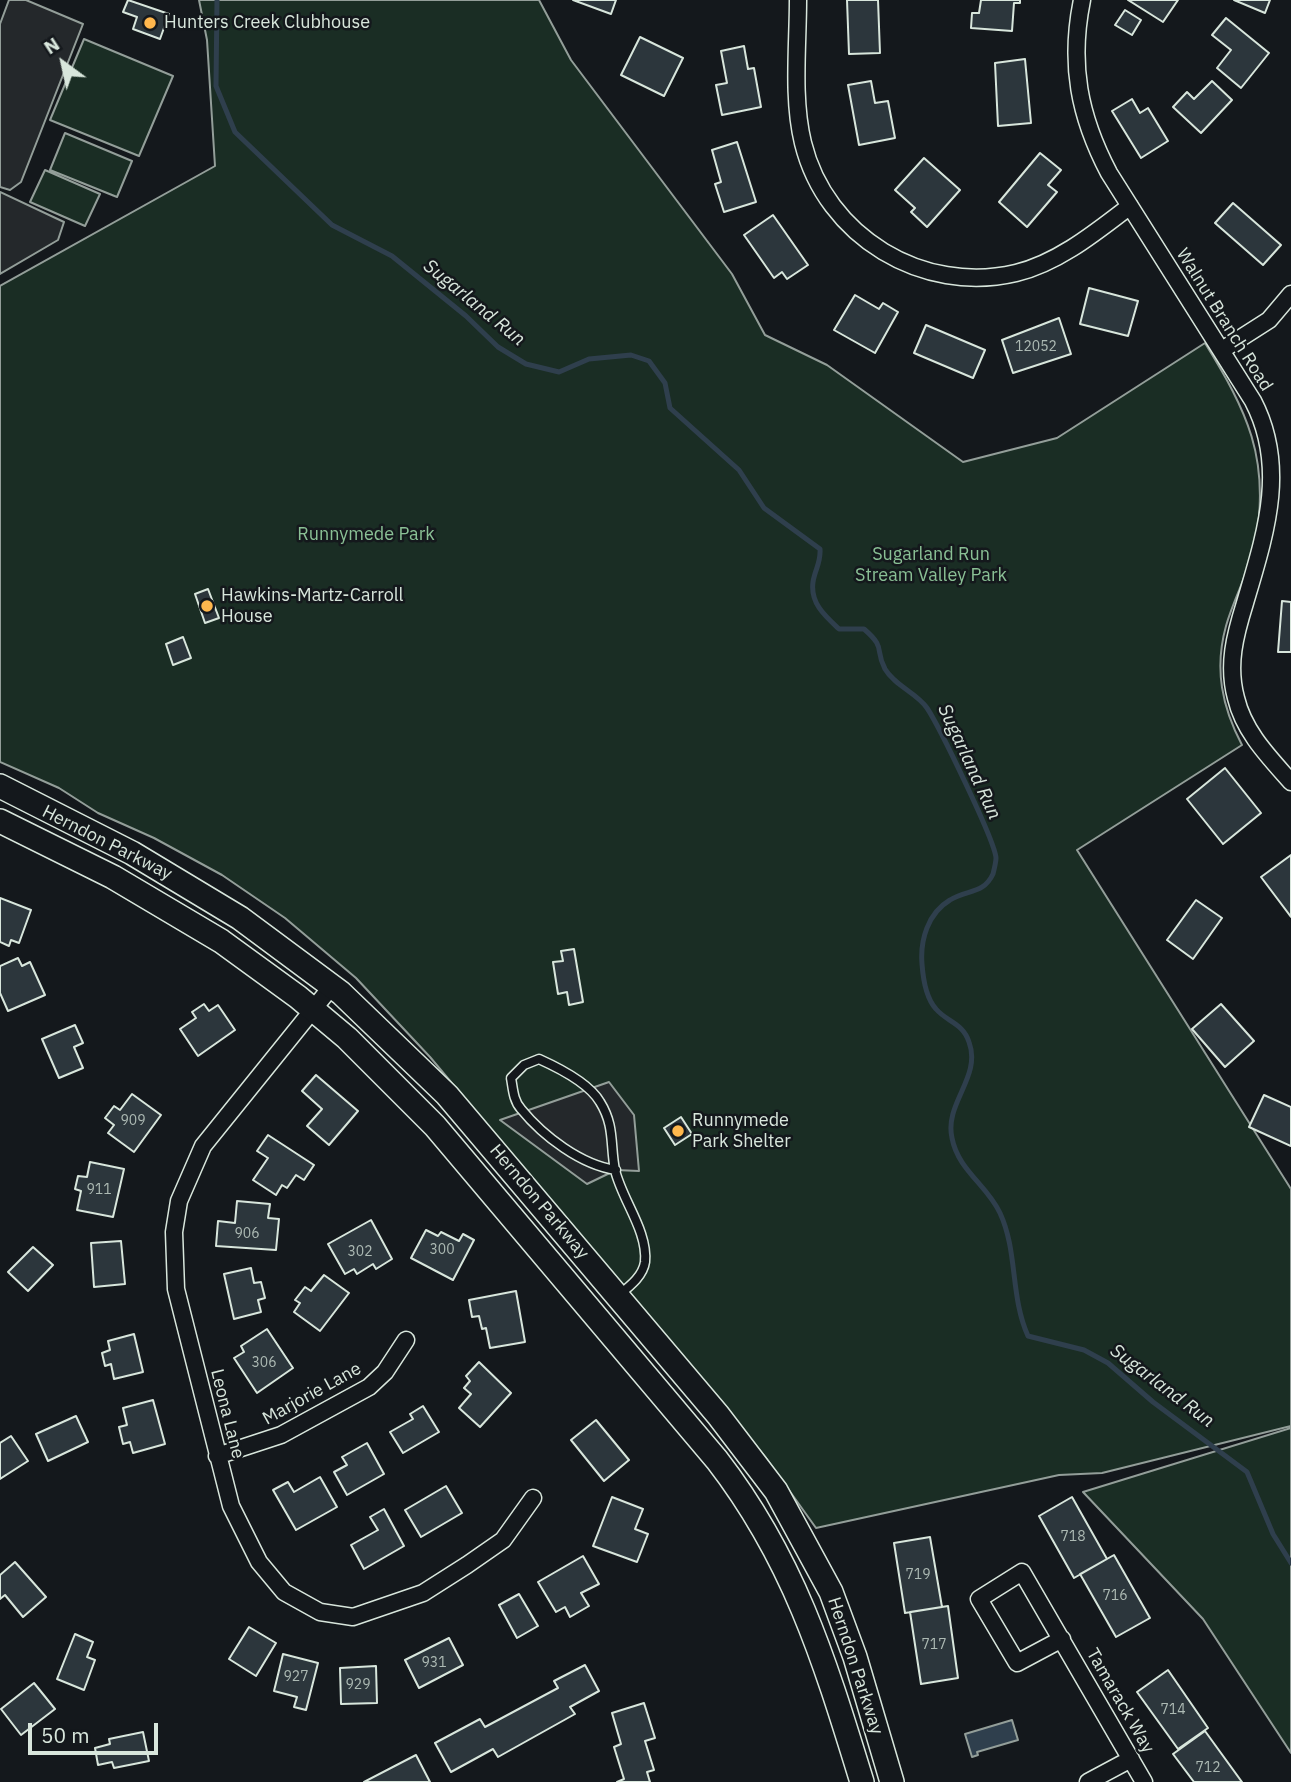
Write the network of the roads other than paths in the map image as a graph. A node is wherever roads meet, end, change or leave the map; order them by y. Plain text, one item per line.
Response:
1 (798, 0) edge
2 (1082, 0) edge
3 (1130, 206) junction
4 (1291, 294) edge
5 (1222, 350) junction
6 (1291, 782) edge
7 (0, 786) edge
8 (0, 821) edge
9 (332, 986) junction
10 (312, 1009) junction
11 (616, 1170) junction
12 (618, 1296) junction
13 (406, 1340) dead end
14 (217, 1456) junction
15 (533, 1498) dead end
16 (1062, 1639) junction
17 (1131, 1759) junction
18 (862, 1782) edge
19 (892, 1782) edge
20 (1088, 1782) edge
21 (1144, 1782) edge

1 - 3 street
2 - 3 street, Walnut Branch Road
3 - 5 street, Walnut Branch Road
4 - 5 street
5 - 6 street, Walnut Branch Road
7 - 9 main road, Herndon Parkway
8 - 10 main road, Herndon Parkway
9 - 10 street, Leona Lane
9 - 12 main road, Herndon Parkway
10 - 14 street, Leona Lane
10 - 18 main road, Herndon Parkway
11 - 11 lane
11 - 12 lane
12 - 19 main road, Herndon Parkway
13 - 14 street, Marjorie Lane
14 - 15 street, Leona Lane
16 - 16 street, Tamarack Way
16 - 17 street, Tamarack Way
17 - 20 street
17 - 21 street, Tamarack Way

